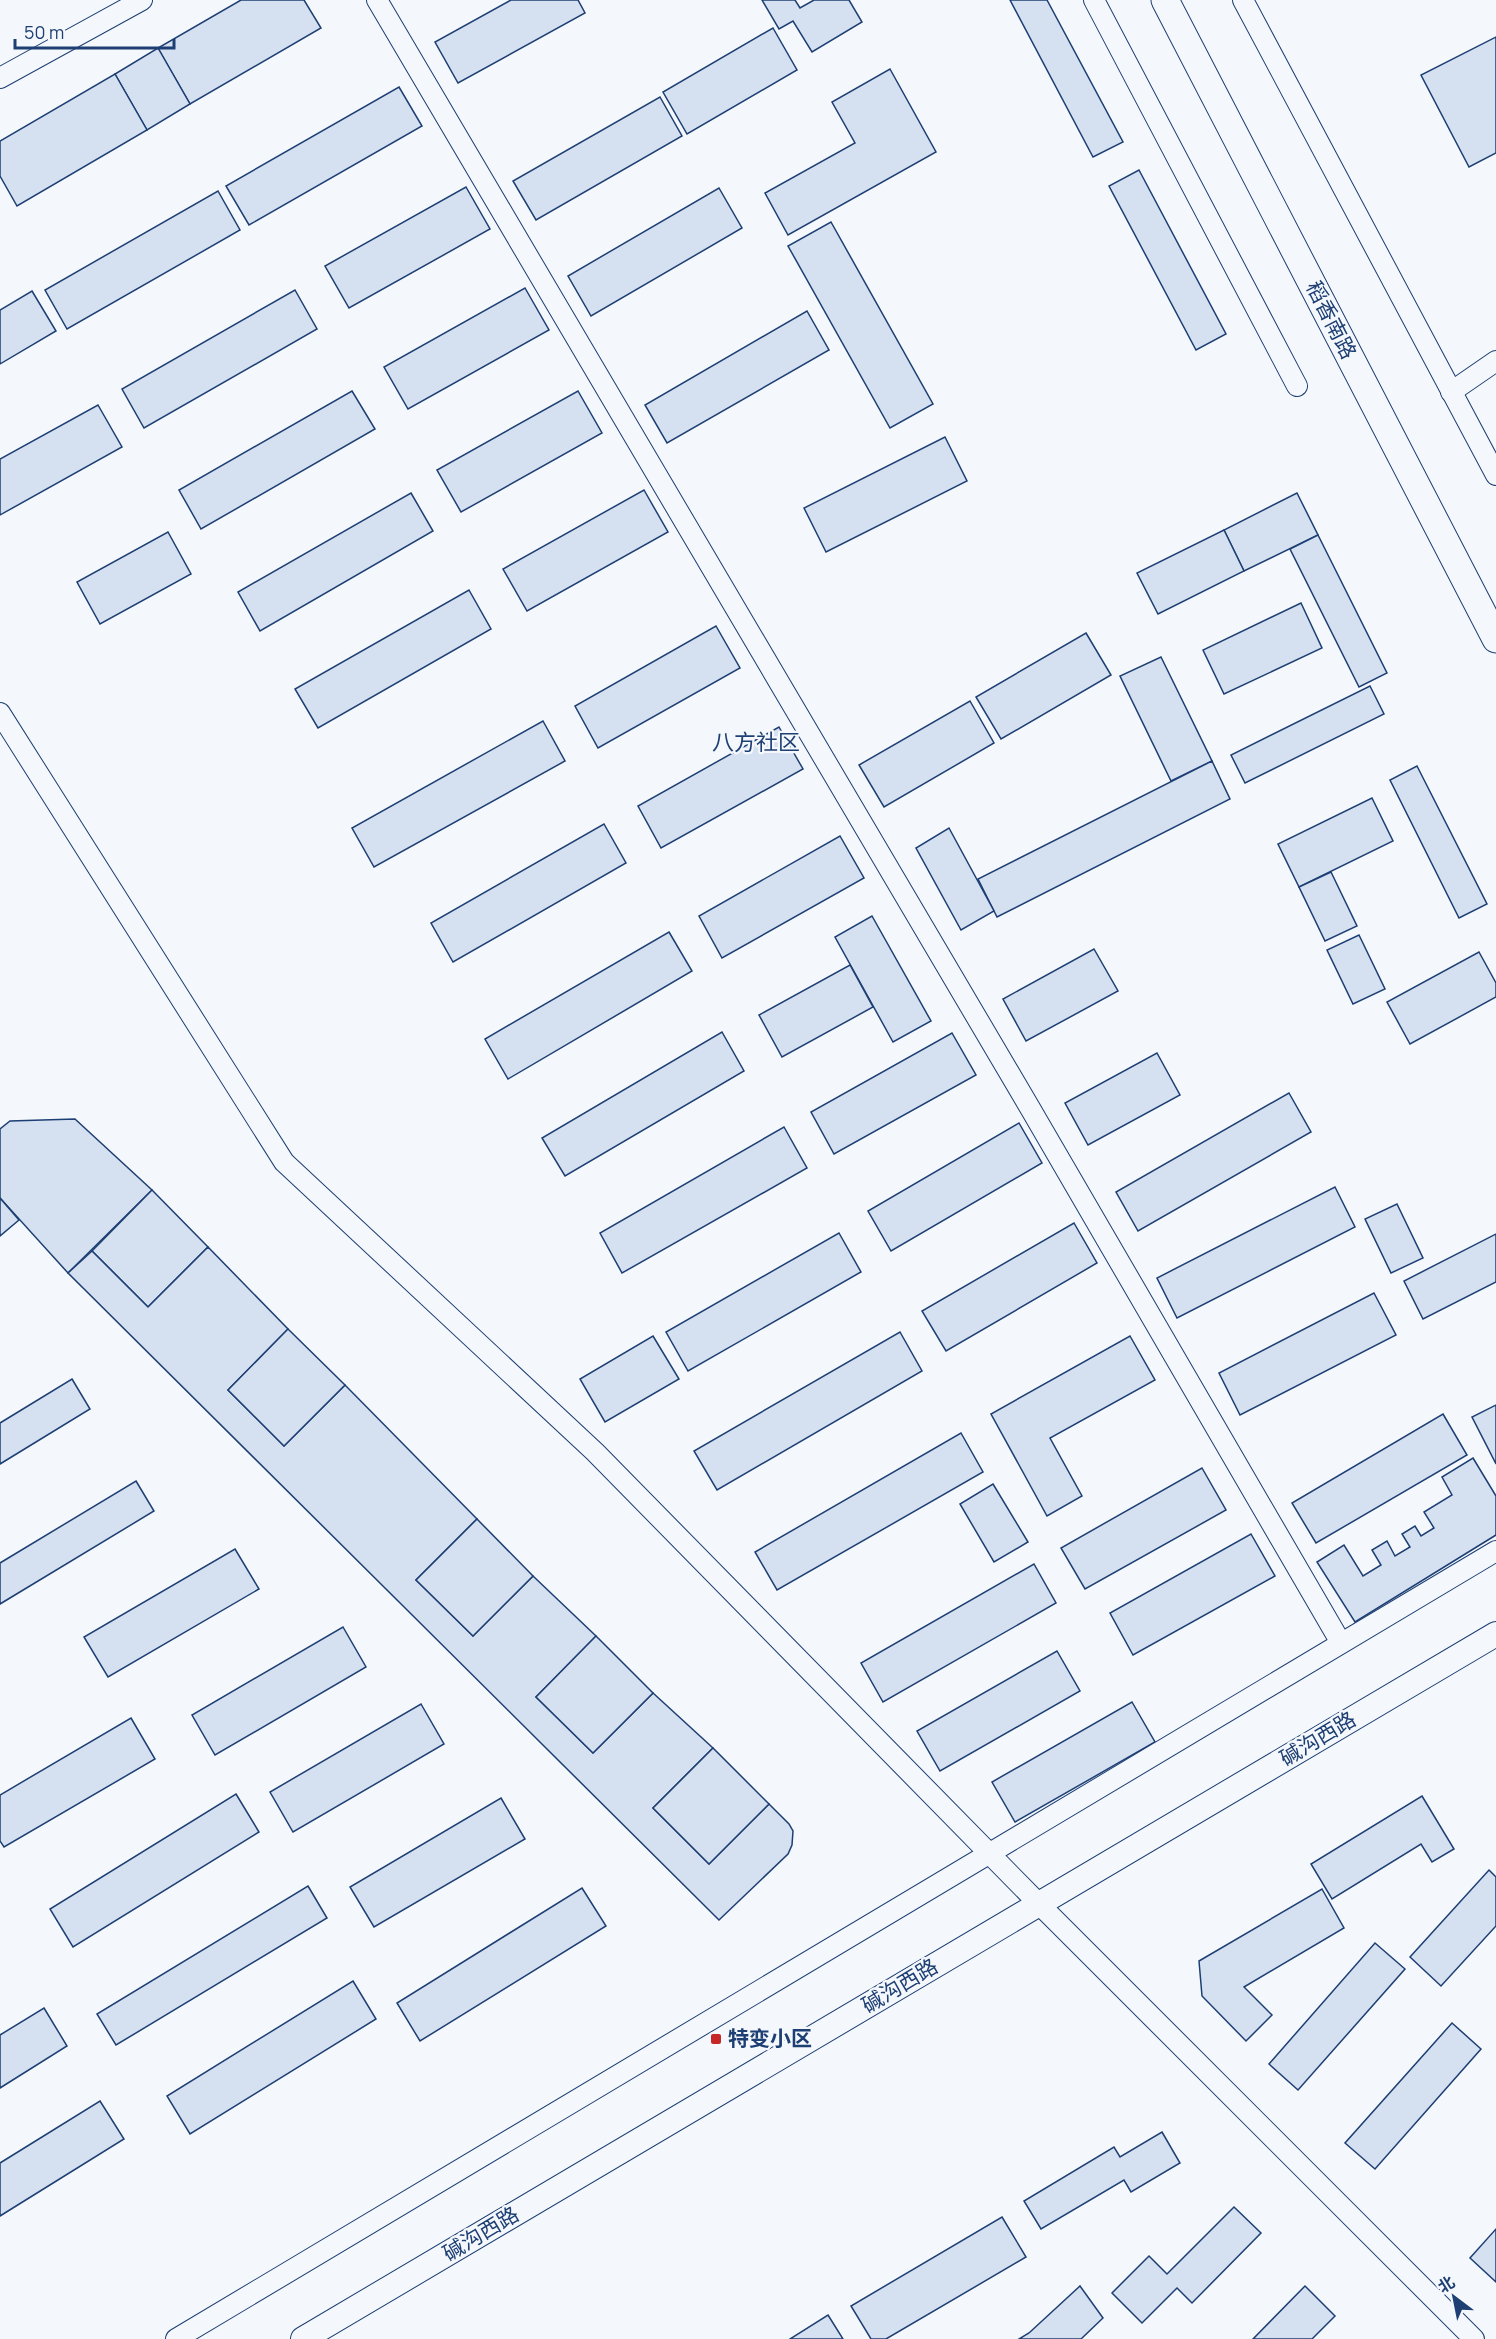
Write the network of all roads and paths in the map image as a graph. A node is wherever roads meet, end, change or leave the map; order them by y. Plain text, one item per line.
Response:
1 (142, 0) edge
2 (377, 0) edge
3 (1094, 0) edge
4 (1165, 0) edge
5 (1243, 0) edge
6 (0, 78) edge
7 (1496, 361) edge
8 (1297, 386) dead end
9 (1451, 392) junction
10 (1496, 475) edge
11 (1496, 639) edge
12 (0, 712) edge
13 (1496, 1551) edge
14 (1496, 1634) edge
15 (1341, 1644) junction
16 (989, 1853) junction
17 (1039, 1904) junction
18 (176, 2339) edge
19 (303, 2339) edge
20 (1474, 2339) edge

1 - 6 street
2 - 15 street
3 - 8 street
4 - 11 main road, 稻香南路
5 - 9 street
7 - 9 street
9 - 10 street
12 - 16 street
13 - 15 street
14 - 17 street, 碱沟西路
15 - 16 street
16 - 17 street
16 - 18 street
17 - 19 street, 碱沟西路
17 - 20 street

